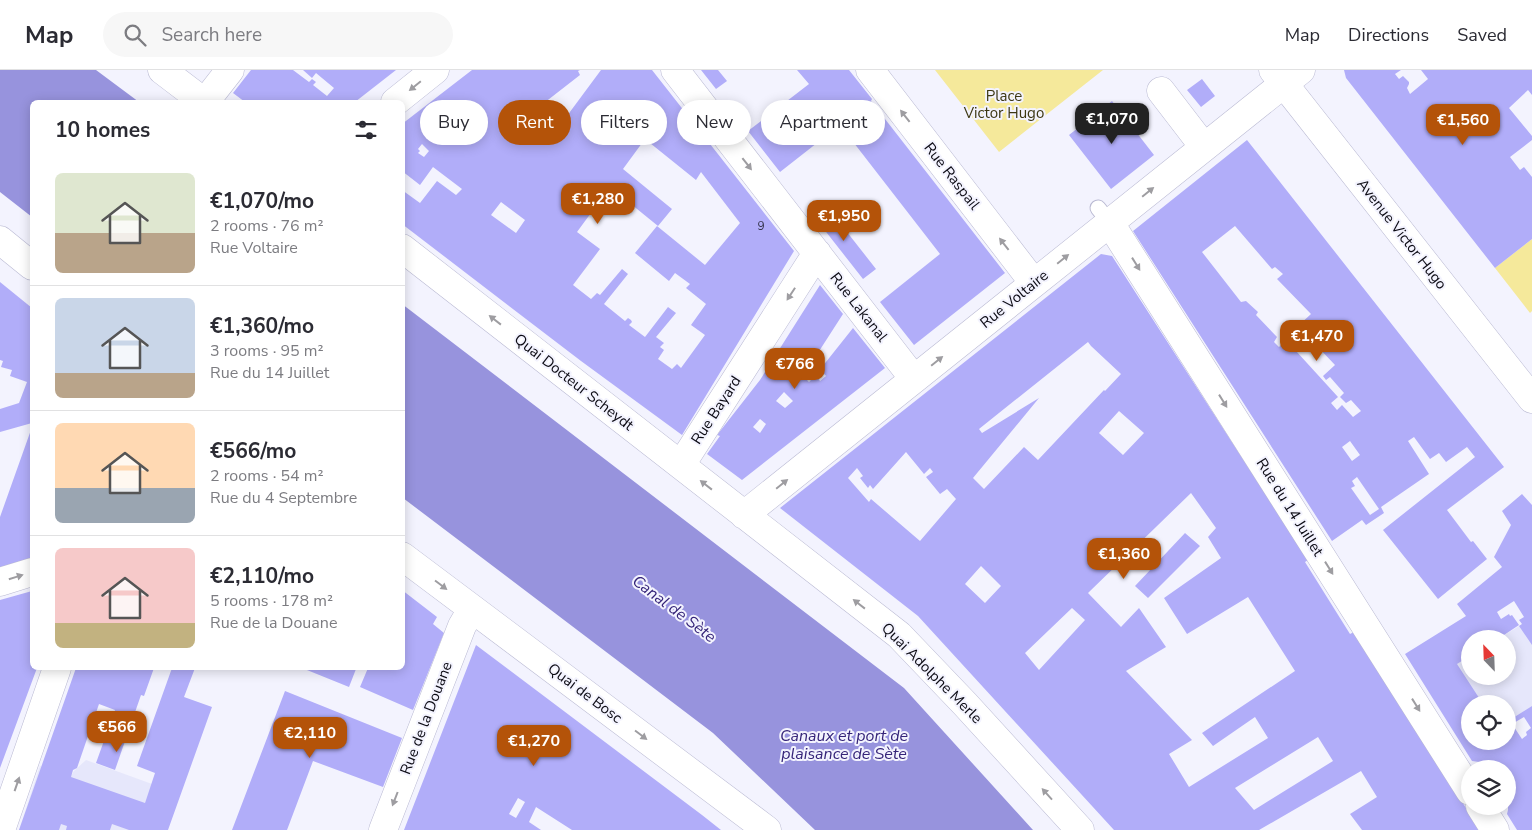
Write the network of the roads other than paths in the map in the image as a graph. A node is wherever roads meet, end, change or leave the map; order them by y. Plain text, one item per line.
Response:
1 (162, 70) edge
2 (230, 70) edge
3 (435, 70) edge
4 (675, 70) edge
5 (870, 70) edge
6 (1286, 74) edge
7 (1161, 91) dead end
8 (201, 100) edge
9 (206, 100) edge
10 (398, 100) edge
11 (1204, 147) junction
12 (1104, 215) junction
13 (0, 240) edge
14 (405, 250) edge
15 (817, 253) junction
16 (30, 264) edge
17 (1034, 283) junction
18 (914, 379) junction
19 (1532, 399) edge
20 (680, 465) junction
21 (744, 515) junction
22 (405, 558) edge
23 (30, 573) edge
24 (0, 582) edge
25 (472, 609) junction
26 (56, 670) edge
27 (1461, 777) edge
28 (1486, 815) edge
29 (1, 830) edge
30 (383, 830) edge
31 (767, 830) edge
32 (1080, 830) edge
33 (1495, 830) edge

1 - 8 street
2 - 9 street
3 -> 10 street
4 -> 15 street, Rue Lakanal
17 -> 5 street, Rue Raspail
6 - 11 street, Rue Voltaire
6 - 19 street, Avenue Victor Hugo
7 - 11 street
12 -> 11 street, Rue Voltaire
17 -> 12 street, Rue Voltaire
12 -> 27 street, Rue du 14 Juillet
13 - 16 street
20 -> 14 street, Quai Docteur Scheydt
15 - 18 street, Rue Lakanal
15 -> 20 street, Rue Bayard
18 -> 17 street, Rue Voltaire
21 -> 18 street, Rue Voltaire
21 -> 20 street, Quai Docteur Scheydt
32 -> 21 street, Quai Adolphe Merle
22 -> 25 street, Quai de Bosc
24 -> 23 street
25 -> 30 street, Rue de la Douane
25 -> 31 street, Quai de Bosc
29 -> 26 street
28 - 33 street

